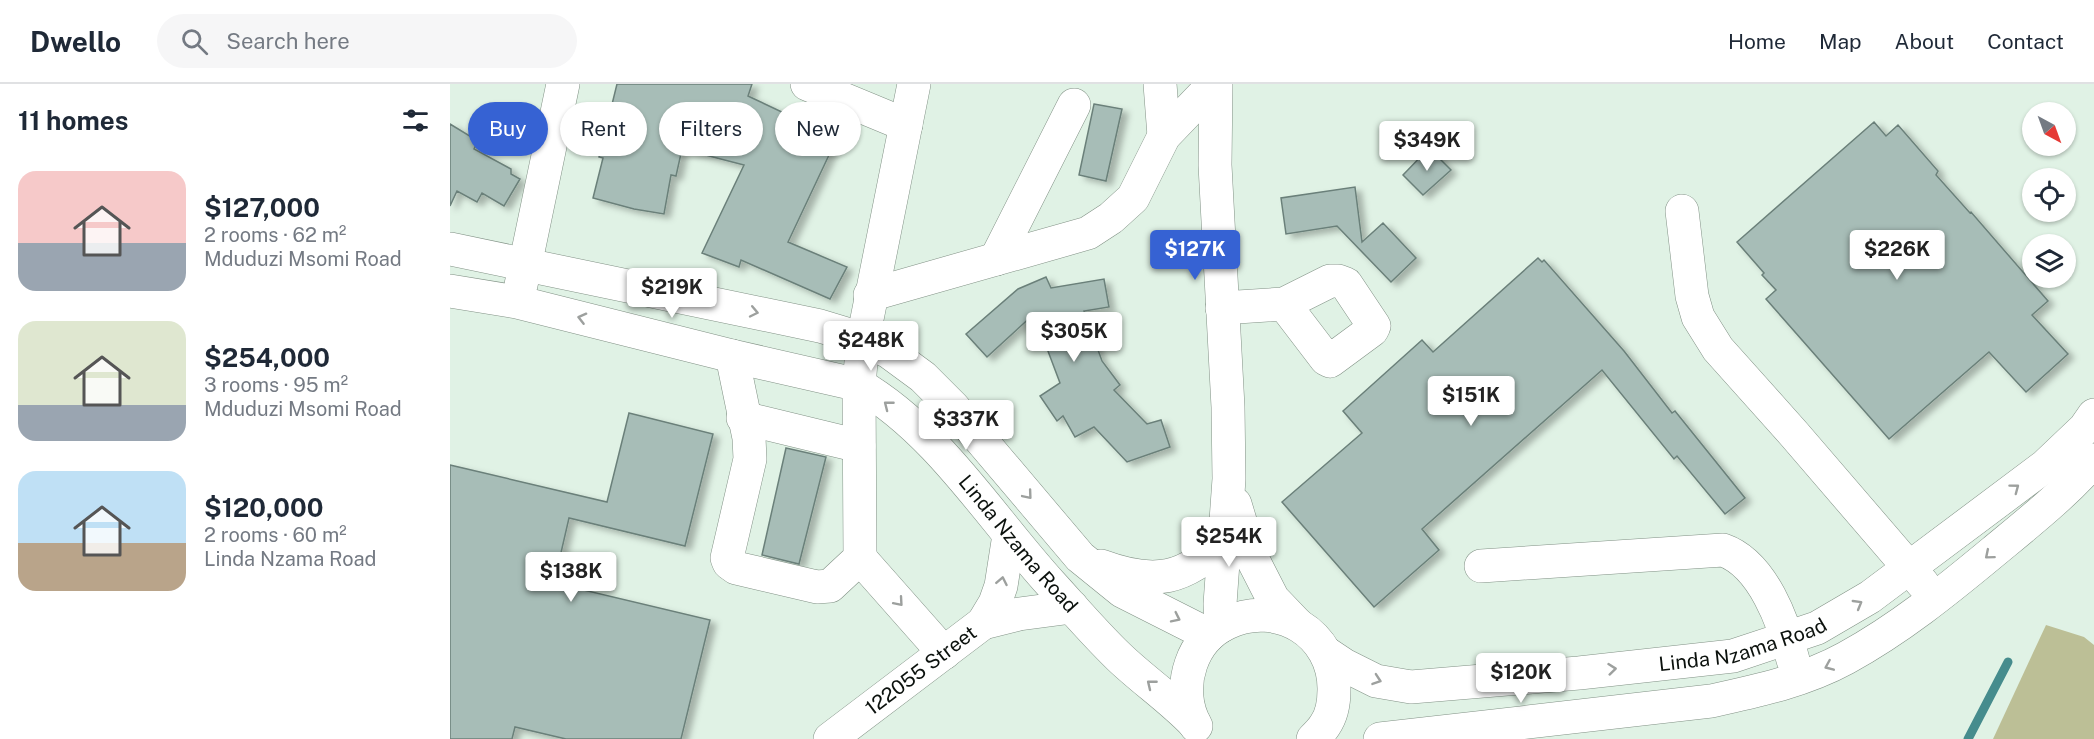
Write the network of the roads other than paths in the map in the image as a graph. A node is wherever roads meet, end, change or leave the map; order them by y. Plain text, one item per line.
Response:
1 (563, 84) edge
2 (807, 84) edge
3 (914, 84) edge
4 (1160, 84) edge
5 (1215, 84) edge
6 (1074, 105) dead end
7 (906, 125) junction
8 (1164, 136) junction
9 (1683, 211) dead end
10 (450, 249) edge
11 (996, 259) junction
12 (526, 265) junction
13 (450, 291) edge
14 (870, 295) junction
15 (701, 301) junction
16 (517, 302) junction
17 (1284, 304) dead end
18 (1222, 308) junction
19 (862, 339) junction
20 (694, 346) junction
21 (732, 356) junction
22 (859, 385) junction
23 (2094, 416) edge
24 (743, 418) junction
25 (859, 446) junction
26 (997, 459) junction
27 (2094, 460) edge
28 (1229, 479) junction
29 (966, 483) junction
30 (1009, 535) junction
31 (1225, 540) junction
32 (1080, 557) junction
33 (860, 558) junction
34 (1481, 566) dead end
35 (1909, 568) junction
36 (1936, 599) junction
37 (1072, 607) junction
38 (983, 623) junction
39 (1296, 623) junction
40 (1215, 631) junction
41 (1788, 638) junction
42 (944, 653) junction
43 (1326, 653) junction
44 (1798, 679) junction
45 (1559, 719) junction
46 (1200, 731) edge
47 (830, 739) edge
48 (1313, 739) edge
49 (1380, 739) edge
50 (1500, 739) edge

1 - 12 street
2 - 7 street
3 - 7 street
4 - 8 street
5 - 8 street
5 - 18 street
6 - 11 street
7 - 14 street
8 - 11 street
9 - 35 street
10 - 12 street, Linda Nzama Road
11 - 14 street
12 - 15 street, Linda Nzama Road
12 - 16 street
13 - 16 street, Linda Nzama Road
14 - 19 street
15 -> 19 street, Linda Nzama Road
15 - 20 street
20 -> 16 street, Linda Nzama Road
17 - 18 street
18 - 28 street
19 - 22 street
19 - 26 street, Linda Nzama Road
20 - 21 street, Linda Nzama Road
21 - 22 street, Linda Nzama Road
21 - 24 street
22 - 25 street
29 -> 22 street, Linda Nzama Road
35 -> 23 street, Linda Nzama Road
24 - 25 street
24 - 33 street
25 - 33 street
26 - 29 street
26 -> 32 street, Linda Nzama Road
27 -> 36 street
28 - 31 street
28 - 39 street
29 - 30 street, Linda Nzama Road
30 - 37 street, Linda Nzama Road
38 -> 30 street, 122055 Street
31 - 32 street
31 - 40 street
32 -> 40 street, Linda Nzama Road
33 -> 42 street
34 - 41 street
35 - 36 street
41 -> 35 street, Linda Nzama Road
36 -> 44 street
37 - 38 street, 122055 Street
46 -> 37 street, Linda Nzama Road
38 - 42 street, 122055 Street
39 - 40 street
39 - 43 street
40 - 46 street
43 -> 41 street, Linda Nzama Road
41 - 44 street
42 - 47 street, 122055 Street
43 - 48 street
44 - 45 street
45 - 49 street
45 - 50 street

